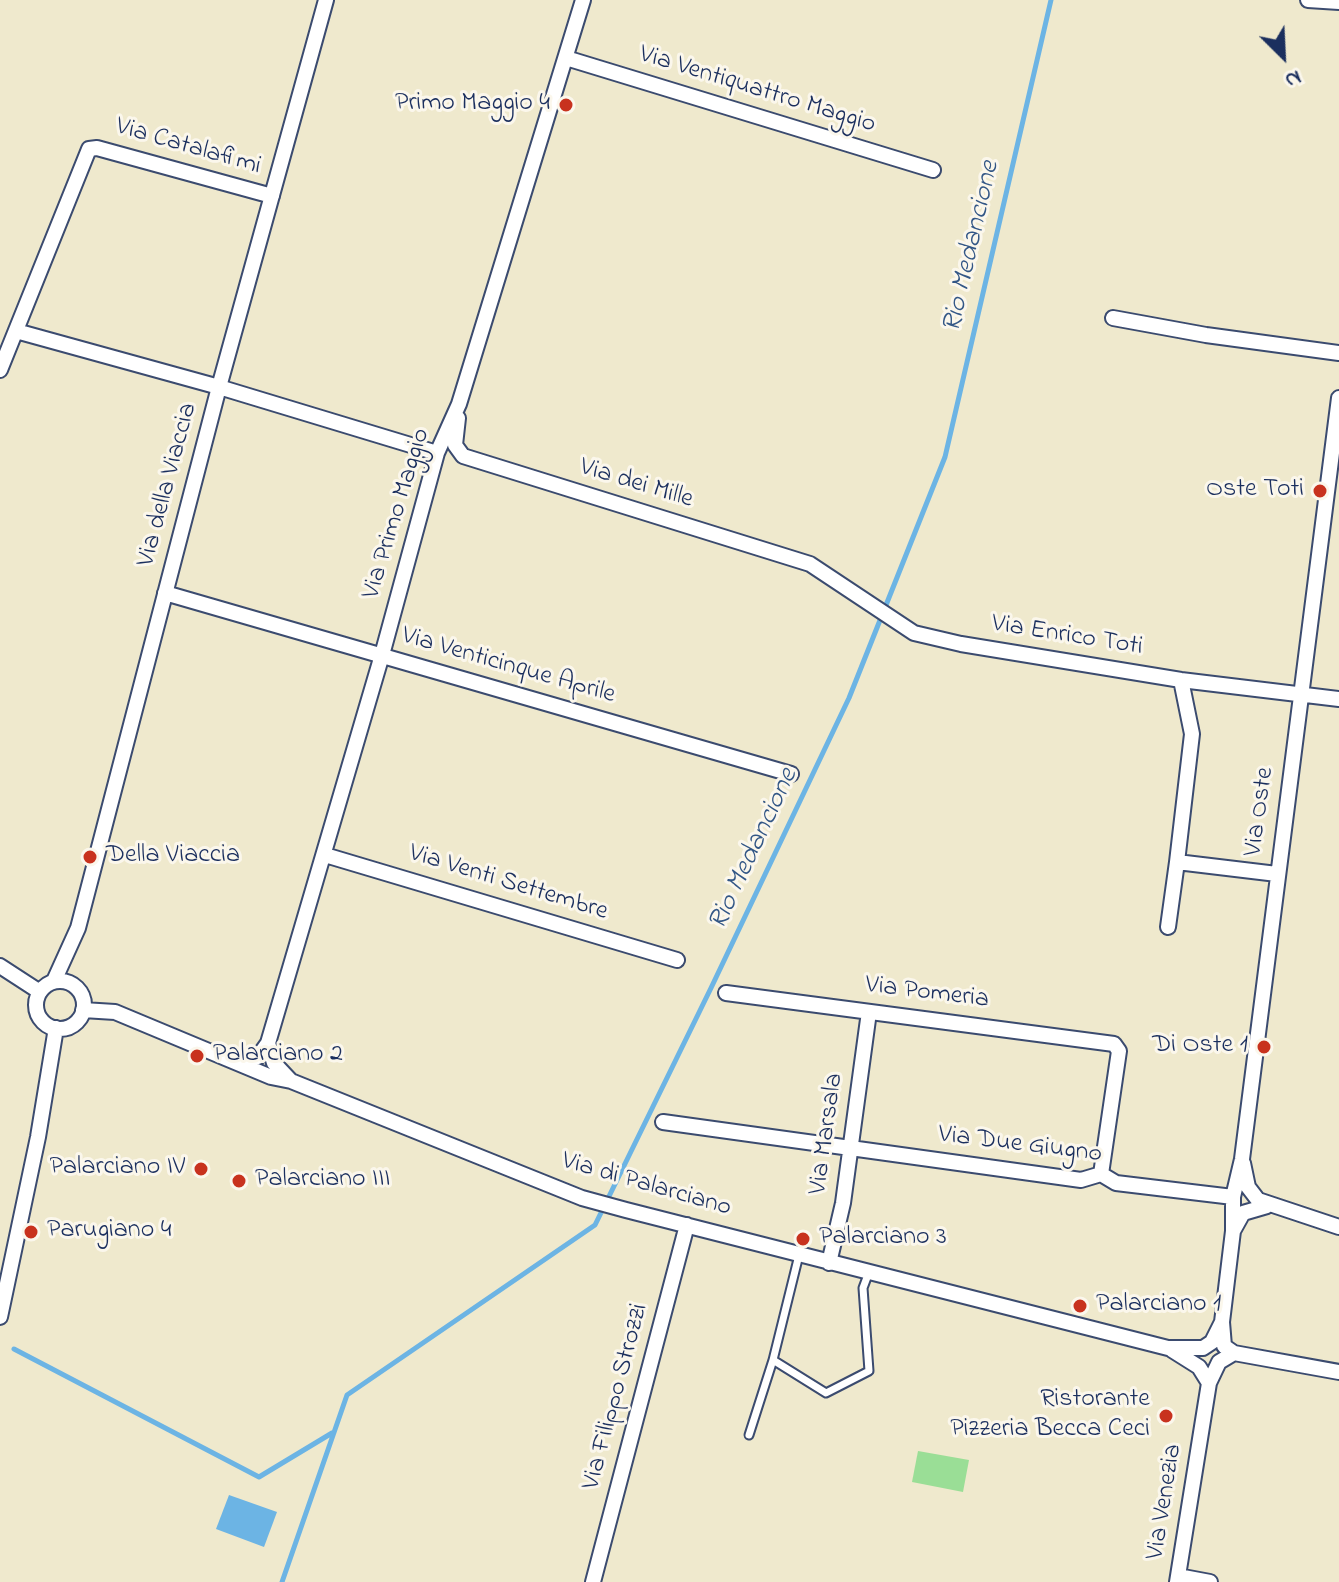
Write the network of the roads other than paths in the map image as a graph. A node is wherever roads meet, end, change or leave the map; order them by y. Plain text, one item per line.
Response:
1 (326, 0) edge
2 (583, 0) edge
3 (1308, 0) edge
4 (1339, 2) edge
5 (566, 58) junction
6 (933, 170) dead end
7 (272, 196) junction
8 (1113, 318) dead end
9 (16, 331) junction
10 (1339, 353) edge
11 (0, 370) edge
12 (219, 387) junction
13 (1339, 398) edge
14 (459, 404) junction
15 (437, 453) junction
16 (1334, 467) edge
17 (842, 584) joint
18 (165, 593) junction
19 (382, 655) junction
20 (1181, 680) junction
21 (1301, 694) junction
22 (1339, 699) edge
23 (791, 774) dead end
24 (325, 855) junction
25 (1177, 862) junction
26 (1277, 874) junction
27 (1168, 927) dead end
28 (677, 960) dead end
29 (0, 966) edge
30 (54, 981) junction
31 (40, 992) junction
32 (726, 993) dead end
33 (83, 1010) junction
34 (869, 1012) junction
35 (56, 1028) junction
36 (268, 1043) junction
37 (234, 1060) junction
38 (291, 1081) junction
39 (663, 1122) dead end
40 (850, 1149) junction
41 (1242, 1159) junction
42 (1101, 1174) junction
43 (1233, 1197) junction
44 (1267, 1206) junction
45 (687, 1225) junction
46 (1339, 1227) edge
47 (1233, 1231) junction
48 (799, 1254) junction
49 (829, 1263) junction
50 (870, 1270) junction
51 (0, 1317) edge
52 (1222, 1322) junction
53 (1212, 1342) joint
54 (1168, 1348) junction
55 (1234, 1353) junction
56 (773, 1360) junction
57 (1339, 1372) edge
58 (1209, 1383) junction
59 (749, 1435) dead end
60 (1178, 1579) edge
61 (593, 1582) edge
62 (1210, 1582) edge

1 - 7 street, Via della Viaccia
2 - 5 street, Via Primo Maggio
3 - 4 street
5 - 6 street, Via Ventiquattro Maggio
5 - 14 street, Via Primo Maggio
7 - 9 street, Via Catalafimi
7 - 12 street, Via della Viaccia
8 - 10 street
9 - 11 street, Via Catalafimi
9 - 12 street
12 - 15 street
12 - 18 street, Via della Viaccia
13 - 16 street, Via Oste
14 - 15 street, Via Primo Maggio
14 - 17 street, Via dei Mille
15 - 19 street, Via Primo Maggio
16 - 21 street, Via Oste
17 - 20 street, Via Enrico Toti
18 - 19 street, Via Venticinque Aprile
18 - 30 street, Via della Viaccia
19 - 23 street, Via Venticinque Aprile
19 - 24 street, Via Primo Maggio
20 - 21 street, Via Enrico Toti
20 - 25 street
21 - 22 street, Via Enrico Toti
21 - 26 street, Via Oste
24 - 28 street, Via Venti Settembre
24 - 36 street, Via Primo Maggio
25 - 26 street
25 - 27 street
26 - 41 street, Via Oste
29 - 31 street
30 - 31 street
30 - 33 street
31 - 35 street
32 - 34 street, Via Pomeria
33 - 35 street
33 - 37 street, Via di Palarciano
34 - 40 street, Via Marsala
34 - 42 street, Via Pomeria
35 - 51 street
36 - 37 street
36 - 38 street
37 - 38 street, Via di Palarciano
38 - 45 street, Via di Palarciano
39 - 40 street, Via Due Giugno
40 - 42 street, Via Due Giugno
40 - 49 street, Via Marsala
41 - 43 street, Via Oste
41 - 44 street
42 - 43 street, Via Due Giugno
43 - 47 street, Via Oste
44 - 46 street
44 - 47 street
45 - 48 street, Via di Palarciano
45 - 61 street, Via Filippo Strozzi
47 - 52 street, Via Oste
48 - 49 street, Via di Palarciano
48 - 56 lane
49 - 50 street, Via di Palarciano
50 - 54 street, Via di Palarciano
50 - 56 lane
52 - 53 street, Via Oste
52 - 55 street, Via Oste
53 - 54 street, Via di Palarciano
54 - 58 street
55 - 57 street
55 - 58 street, Via Venezia
56 - 59 lane
58 - 60 street, Via Venezia
60 - 62 street

